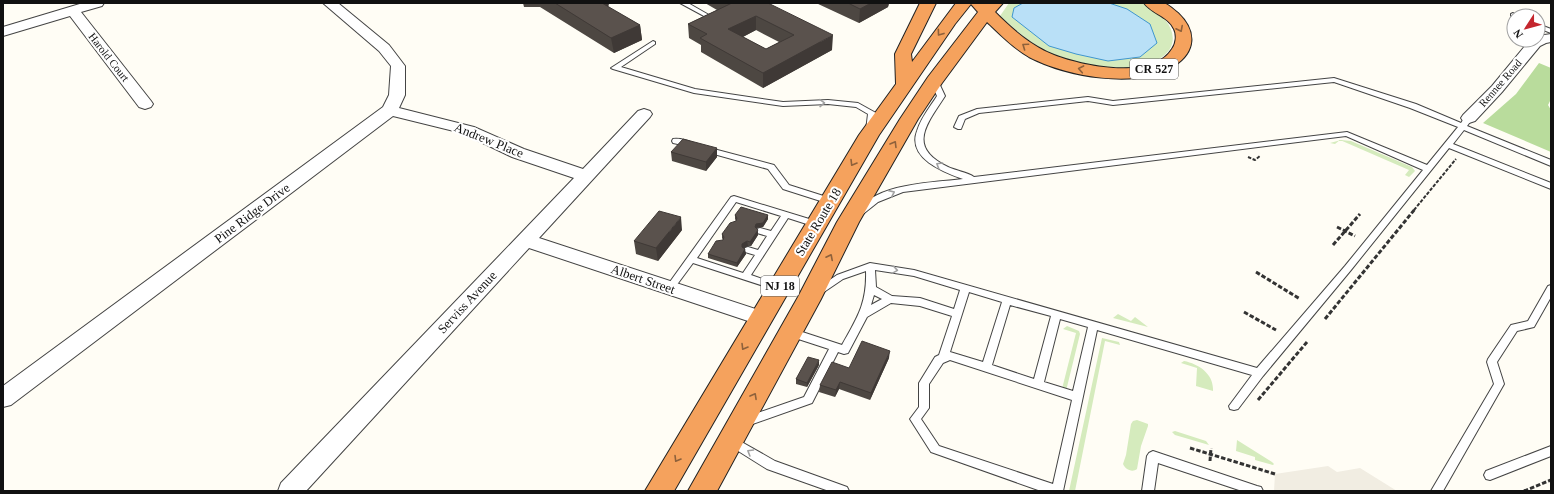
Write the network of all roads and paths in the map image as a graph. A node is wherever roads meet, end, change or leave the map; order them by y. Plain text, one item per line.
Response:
1 (97, 3) edge
2 (330, 3) edge
3 (683, 3) edge
4 (928, 3) edge
5 (1152, 3) edge
6 (981, 5) edge
7 (73, 11) junction
8 (706, 15) edge
9 (3, 32) edge
10 (1551, 38) edge
11 (653, 43) dead end
12 (934, 81) junction
13 (904, 83) junction
14 (145, 104) dead end
15 (390, 110) junction
16 (644, 114) dead end
17 (1466, 122) junction
18 (958, 127) dead end
19 (869, 135) junction
20 (676, 141) dead end
21 (1447, 144) junction
22 (1262, 155) dead end
23 (1246, 156) dead end
24 (1459, 159) dead end
25 (1551, 163) edge
26 (1428, 169) junction
27 (586, 176) junction
28 (975, 179) junction
29 (1551, 186) edge
30 (830, 201) junction
31 (1360, 214) dead end
32 (786, 215) junction
33 (848, 222) junction
34 (816, 224) junction
35 (1337, 227) dead end
36 (760, 231) dead end
37 (1345, 231) junction
38 (773, 235) junction
39 (1355, 236) dead end
40 (526, 240) junction
41 (1332, 245) dead end
42 (748, 250) dead end
43 (760, 254) junction
44 (691, 259) junction
45 (870, 266) junction
46 (1256, 272) dead end
47 (745, 277) junction
48 (966, 287) junction
49 (670, 288) junction
50 (779, 288) junction
51 (871, 288) junction
52 (1551, 288) edge
53 (809, 298) junction
54 (890, 299) junction
55 (1300, 299) dead end
56 (1007, 300) junction
57 (1244, 312) dead end
58 (864, 314) junction
59 (957, 314) junction
60 (1056, 314) junction
61 (761, 318) junction
62 (1325, 319) dead end
63 (1093, 325) junction
64 (1276, 330) dead end
65 (790, 332) junction
66 (1307, 342) dead end
67 (835, 347) junction
68 (943, 357) junction
69 (986, 368) junction
70 (1259, 373) junction
71 (1038, 384) junction
72 (1077, 397) junction
73 (3, 398) edge
74 (1258, 400) dead end
75 (1234, 406) dead end
76 (734, 432) junction
77 (1190, 448) dead end
78 (1211, 448) dead end
79 (1551, 451) edge
80 (1211, 454) junction
81 (1210, 464) dead end
82 (1275, 474) dead end
83 (1490, 475) dead end
84 (1551, 480) edge
85 (290, 491) edge
86 (659, 491) edge
87 (702, 491) edge
88 (843, 491) edge
89 (1057, 491) edge
90 (1148, 491) edge
91 (1257, 491) edge
92 (1437, 491) edge
93 (1524, 491) edge

1 - 7 street
2 - 15 street
3 - 8 lane
4 - 13 highway
5 -> 6 highway, CR 527
6 - 12 highway, State Route 18 / NJ 18
6 -> 13 highway, State Route 18 / NJ 18
7 - 9 street
7 - 14 street, Harold Court
10 - 17 street, Rennee Road
11 -> 19 lane
28 -> 12 lane
33 -> 12 highway, State Route 18 / NJ 18
13 - 19 highway, State Route 18 / NJ 18
15 - 27 street, Andrew Place
15 - 73 street, Pine Ridge Drive
16 - 27 street, Serviss Avenue
17 - 18 lane
17 - 21 lane
17 - 25 lane
19 -> 30 highway, State Route 18 / NJ 18
20 - 30 lane
21 - 26 lane
21 - 29 lane
22 - 23 path
24 - 62 path
26 - 28 lane
26 - 70 lane
27 - 40 street, Serviss Avenue
33 -> 28 lane
30 - 34 highway, State Route 18 / NJ 18
31 - 37 path
32 - 34 lane
32 - 38 lane
32 - 44 lane
53 -> 33 highway, State Route 18 / NJ 18
34 - 50 highway, State Route 18 / NJ 18
35 - 37 path
36 - 38 lane
37 - 39 path
37 - 41 path
38 - 43 lane
40 - 49 street, Albert Street
40 - 85 street, Serviss Avenue
42 - 43 lane
43 - 47 lane
44 - 47 lane
44 - 49 lane
45 -> 48 lane
45 - 51 lane
45 - 53 lane
46 - 55 path
47 - 50 lane
48 - 56 lane
48 - 59 lane
49 - 61 street, Albert Street
50 - 61 highway, State Route 18 / NJ 18
51 - 54 lane
51 - 58 lane
52 - 92 lane
53 - 65 highway, State Route 18 / NJ 18
54 - 58 lane
54 - 59 lane
56 - 60 lane
56 - 69 lane
57 - 64 path
58 - 67 lane
59 - 68 lane
60 - 63 lane
60 - 71 lane
61 -> 86 highway, State Route 18 / NJ 18
63 - 70 lane
63 - 72 lane
65 - 67 lane
76 -> 65 highway, State Route 18 / NJ 18
66 - 74 path
67 - 76 lane
68 - 69 lane
68 - 89 lane
69 - 71 lane
70 - 75 lane
71 - 72 lane
72 - 89 lane
76 - 87 highway, State Route 18 / NJ 18
88 -> 76 lane
77 - 80 path
78 - 80 path
79 - 83 lane
80 - 81 path
80 - 82 path
84 - 93 path
90 - 91 lane

